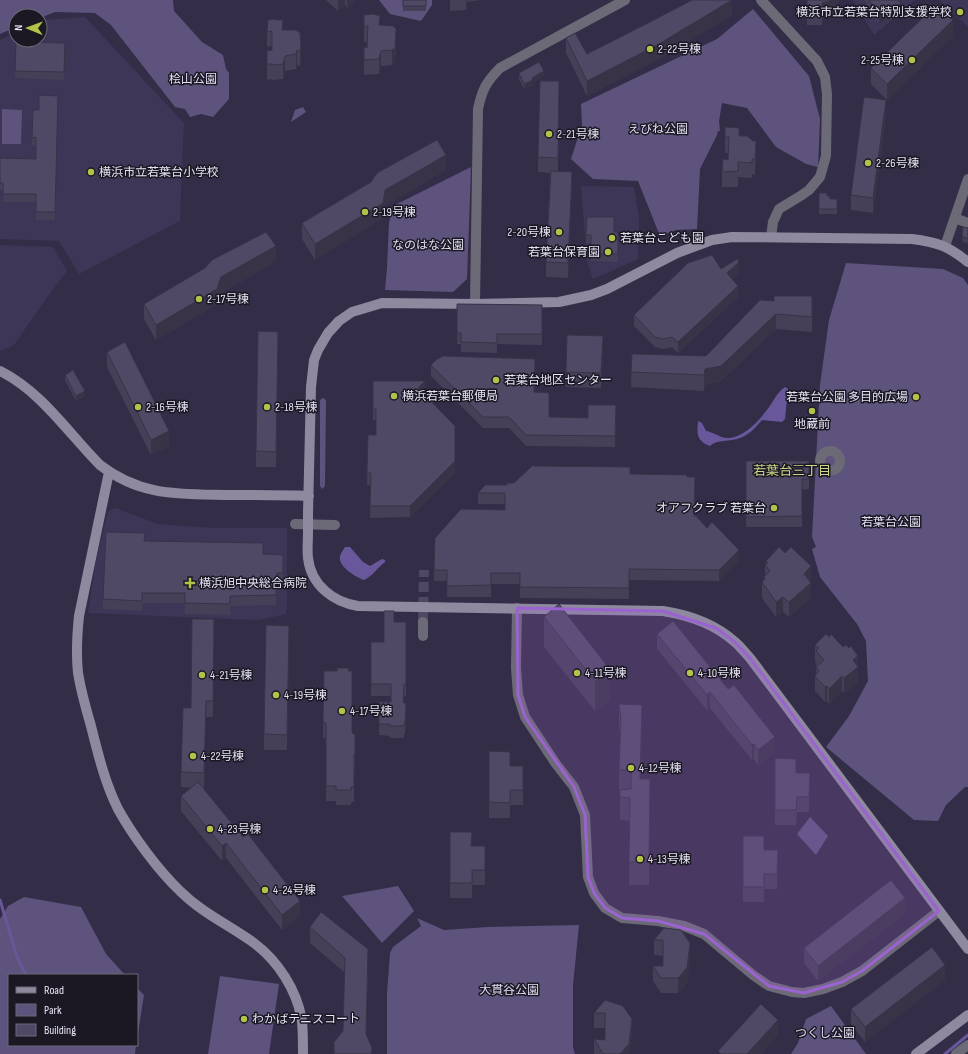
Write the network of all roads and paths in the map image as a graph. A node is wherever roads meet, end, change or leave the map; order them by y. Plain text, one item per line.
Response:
1 (625, 0) edge
2 (761, 0) edge
3 (968, 178) edge
4 (955, 218) junction
5 (968, 223) edge
6 (771, 237) junction
7 (945, 246) junction
8 (968, 262) edge
9 (475, 304) junction
10 (0, 371) edge
11 (109, 472) junction
12 (309, 496) junction
13 (295, 524) dead end
14 (335, 525) dead end
15 (517, 608) junction
16 (423, 622) tunnel mouth
17 (424, 636) dead end
18 (939, 911) junction
19 (968, 949) edge
20 (968, 1015) edge
21 (968, 1045) edge
22 (303, 1054) edge
23 (916, 1054) edge
24 (956, 1054) edge

1 - 9 street
2 - 6 street
3 - 4 street
4 - 5 street
4 - 7 street
6 - 7 street
6 - 9 street
7 - 8 street
9 - 12 street
10 - 11 street
11 - 12 street
11 - 22 street
12 - 15 street, bridge
13 - 14 street
15 - 18 street
15 - 18 street
16 - 17 street
18 - 19 street
20 - 23 street
21 - 24 street

